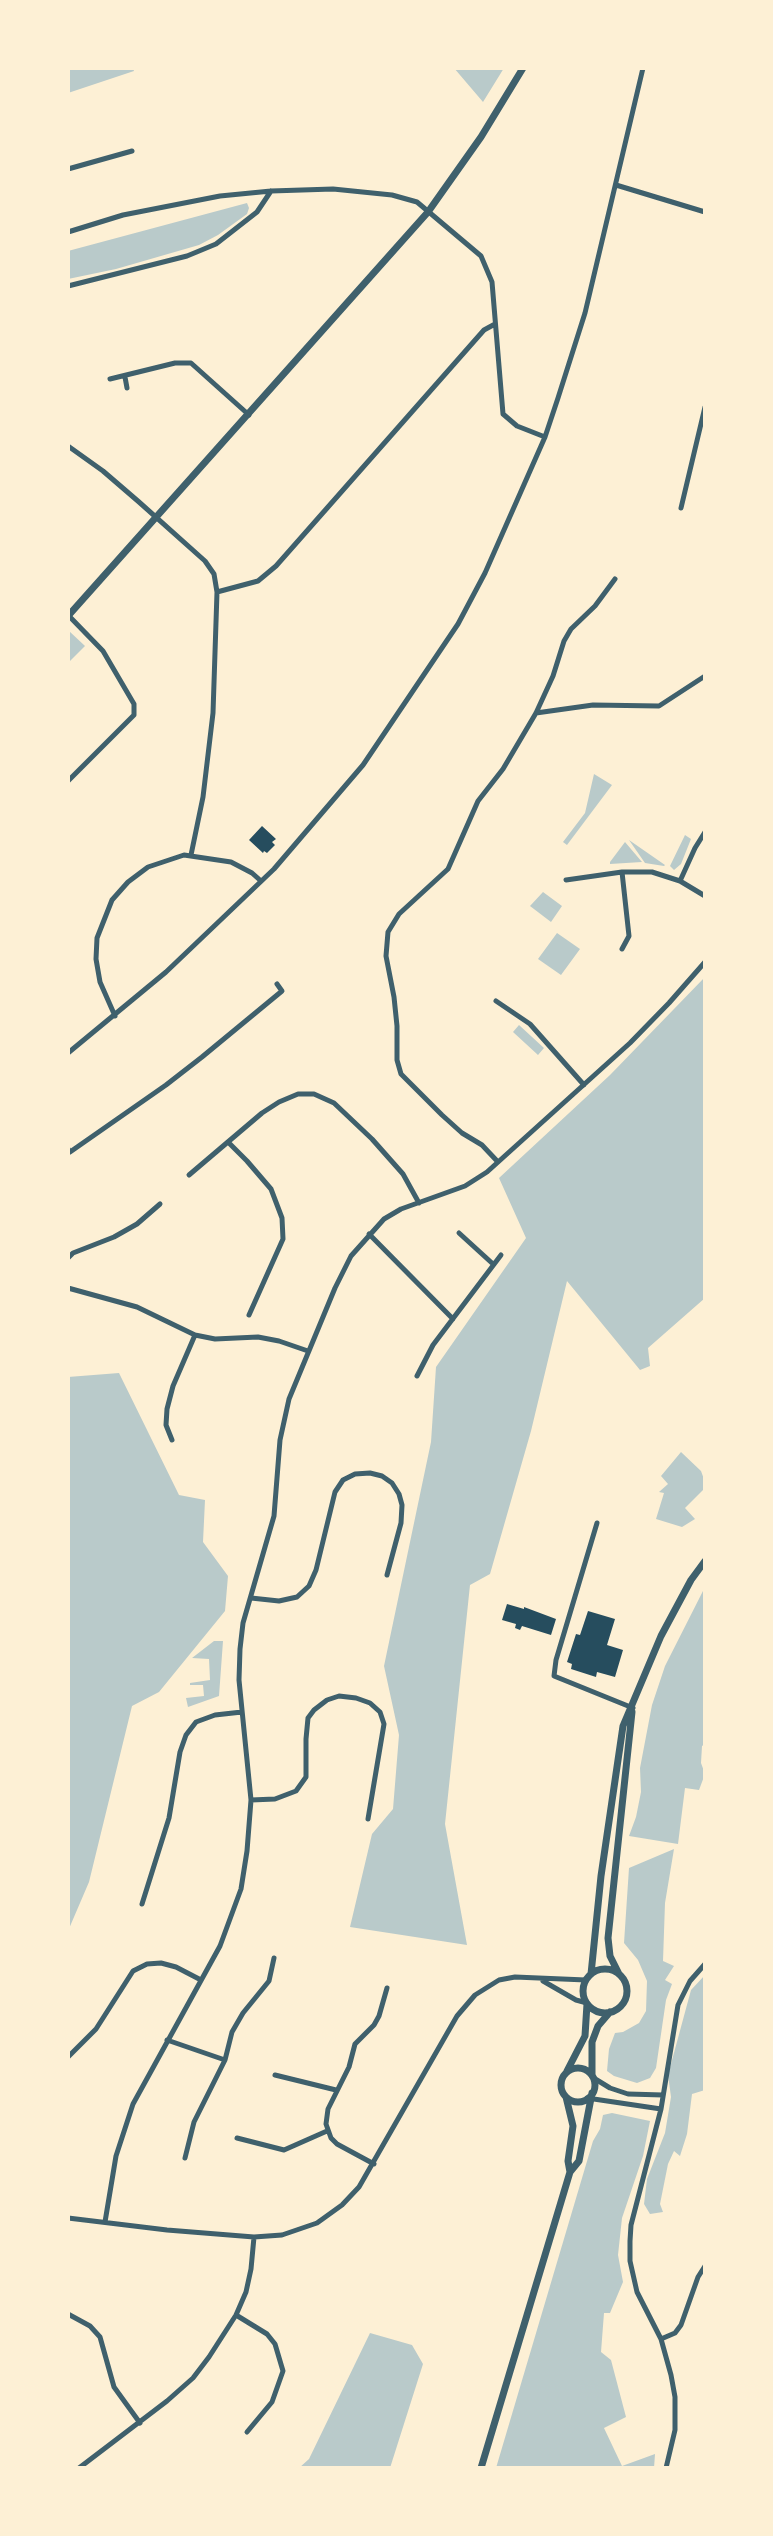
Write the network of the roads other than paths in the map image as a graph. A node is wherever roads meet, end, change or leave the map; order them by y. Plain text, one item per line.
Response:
1 (523, 68) edge
2 (643, 68) edge
3 (132, 151) dead end
4 (68, 169) edge
5 (616, 185) junction
6 (271, 191) junction
7 (428, 212) junction
8 (705, 212) edge
9 (68, 232) edge
10 (68, 286) edge
11 (495, 324) junction
12 (124, 377) junction
13 (110, 379) dead end
14 (127, 388) dead end
15 (705, 407) edge
16 (249, 415) junction
17 (545, 437) junction
18 (68, 446) edge
19 (681, 508) dead end
20 (157, 518) junction
21 (615, 579) dead end
22 (217, 592) junction
23 (69, 616) edge
24 (705, 676) edge
25 (536, 713) junction
26 (68, 781) edge
27 (705, 832) edge
28 (191, 855) junction
29 (622, 872) junction
30 (566, 880) dead end
31 (261, 881) junction
32 (680, 881) junction
33 (705, 895) edge
34 (622, 949) dead end
35 (705, 962) edge
36 (277, 984) dead end
37 (496, 1002) dead end
38 (115, 1016) junction
39 (68, 1053) edge
40 (584, 1085) junction
41 (229, 1143) junction
42 (68, 1149) edge
43 (498, 1162) junction
44 (189, 1175) dead end
45 (419, 1203) junction
46 (160, 1204) dead end
47 (459, 1233) dead end
48 (369, 1234) junction
49 (501, 1255) dead end
50 (68, 1258) edge
51 (494, 1264) junction
52 (68, 1287) edge
53 (249, 1315) dead end
54 (453, 1319) junction
55 (195, 1335) junction
56 (308, 1351) junction
57 (417, 1376) dead end
58 (173, 1440) dead end
59 (597, 1523) dead end
60 (705, 1561) edge
61 (387, 1575) dead end
62 (251, 1598) junction
63 (633, 1708) junction
64 (242, 1712) junction
65 (251, 1800) junction
66 (368, 1819) dead end
67 (142, 1904) dead end
68 (274, 1958) dead end
69 (705, 1964) edge
70 (619, 1974) junction
71 (588, 1977) junction
72 (540, 1979) junction
73 (201, 1980) junction
74 (387, 1988) dead end
75 (587, 2003) junction
76 (610, 2012) junction
77 (167, 2040) junction
78 (68, 2057) edge
79 (225, 2060) junction
80 (567, 2072) junction
81 (275, 2074) dead end
82 (592, 2077) junction
83 (337, 2090) junction
84 (663, 2095) junction
85 (590, 2096) junction
86 (566, 2097) junction
87 (661, 2109) junction
88 (327, 2131) junction
89 (237, 2138) dead end
90 (185, 2158) dead end
91 (374, 2164) junction
92 (570, 2172) junction
93 (68, 2218) edge
94 (105, 2222) junction
95 (254, 2237) junction
96 (705, 2266) edge
97 (68, 2315) edge
98 (236, 2315) junction
99 (661, 2339) junction
100 (140, 2423) junction
101 (247, 2432) dead end
102 (79, 2468) edge
103 (481, 2468) edge
104 (666, 2468) edge

1 - 7 street
2 - 5 street
3 - 4 street
5 - 8 street
5 - 17 street
6 - 7 street
6 - 9 street
6 - 10 street
7 - 11 street
7 - 16 street
11 - 17 street
11 - 22 street
12 - 13 street
12 - 14 street
12 - 16 street
15 - 19 street
16 - 20 street
17 - 31 street
18 - 20 street
20 - 22 street
20 - 23 street
21 - 25 street
22 - 28 street
23 - 26 street
24 - 25 street
25 - 43 street
27 - 32 street
28 - 31 street
28 - 38 street
29 - 30 street
29 - 32 street
29 - 34 street
31 - 38 street
32 - 33 street
35 - 40 street
36 - 42 street
37 - 40 street
38 - 39 street
40 - 43 street
41 - 44 street
41 - 45 street
41 - 53 street
43 - 45 street
45 - 48 street
46 - 50 street
47 - 51 street
48 - 54 street
48 - 56 street
49 - 51 street
51 - 54 street
52 - 55 street
54 - 57 street
55 - 56 street
55 - 58 street
56 - 62 street
59 - 63 street
60 - 63 street
61 - 62 street
62 - 64 street
63 - 70 street
63 - 71 street
64 - 65 street
64 - 67 street
65 - 66 street
65 - 73 street
68 - 79 street
69 - 84 street
70 - 71 street
70 - 76 street
71 - 72 street
71 - 75 street
72 - 75 street
72 - 91 street
73 - 77 street
73 - 78 street
74 - 83 street
75 - 76 street
75 - 80 street
76 - 82 street
77 - 79 street
77 - 94 street
79 - 90 street
80 - 82 street
80 - 86 street
81 - 83 street
82 - 84 street
82 - 85 street
83 - 88 street
84 - 87 street
85 - 86 street
85 - 87 street
85 - 92 street
86 - 92 street
87 - 99 street
88 - 89 street
88 - 91 street
91 - 95 street
92 - 103 street
93 - 94 street
94 - 95 street
95 - 98 street
96 - 99 street
97 - 100 street
98 - 100 street
98 - 101 street
99 - 104 street
100 - 102 street

